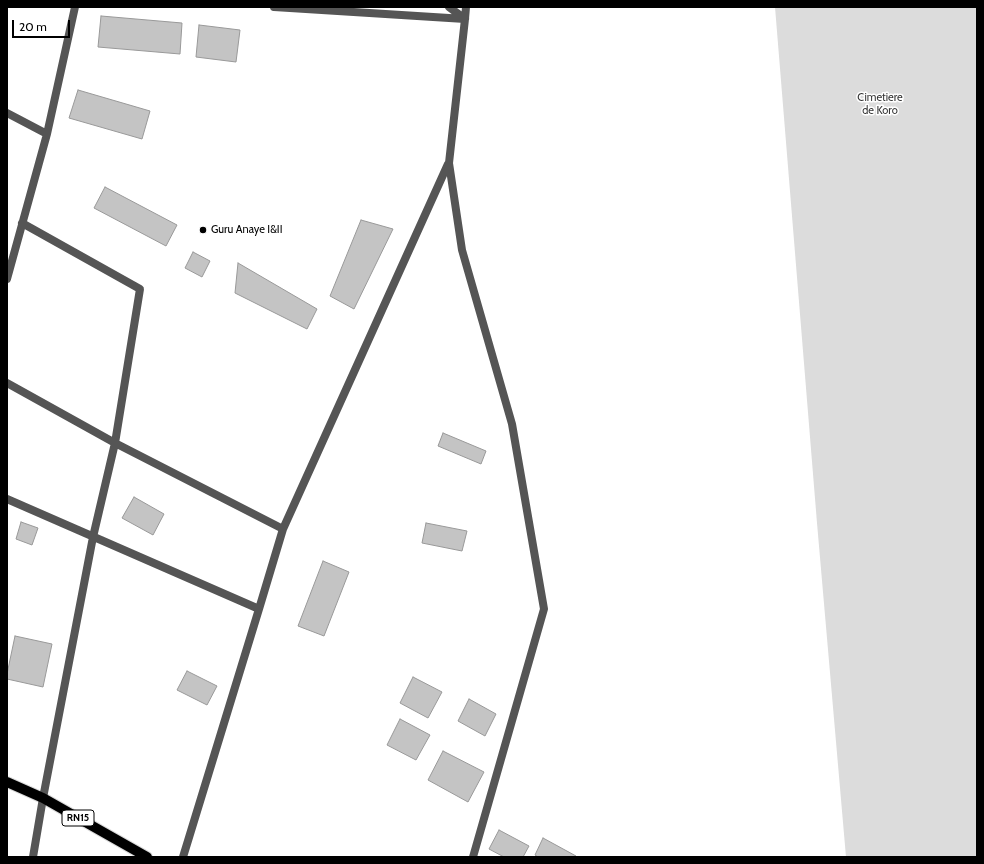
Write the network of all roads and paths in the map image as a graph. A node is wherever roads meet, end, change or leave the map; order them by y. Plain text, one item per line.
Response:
1 (75, 7) edge
2 (274, 7) edge
3 (449, 7) edge
4 (466, 7) edge
5 (464, 19) junction
6 (7, 113) edge
7 (47, 134) junction
8 (449, 163) junction
9 (22, 223) junction
10 (7, 279) edge
11 (7, 384) edge
12 (115, 444) junction
13 (7, 499) edge
14 (283, 529) junction
15 (93, 536) junction
16 (259, 609) junction
17 (7, 782) edge
18 (43, 798) junction
19 (33, 857) edge
20 (147, 857) edge
21 (184, 857) edge
22 (473, 857) edge

1 - 7 street
2 - 5 street
3 - 5 street
4 - 5 street
5 - 8 street
6 - 7 street
7 - 9 street
8 - 14 street
8 - 22 street
9 - 10 street
9 - 12 street
11 - 12 street
12 - 14 street
12 - 15 street
13 - 15 street
14 - 16 street
15 - 16 street
15 - 18 street
16 - 21 street
17 - 18 main road, RN15
18 - 19 street
18 - 20 main road, RN15

